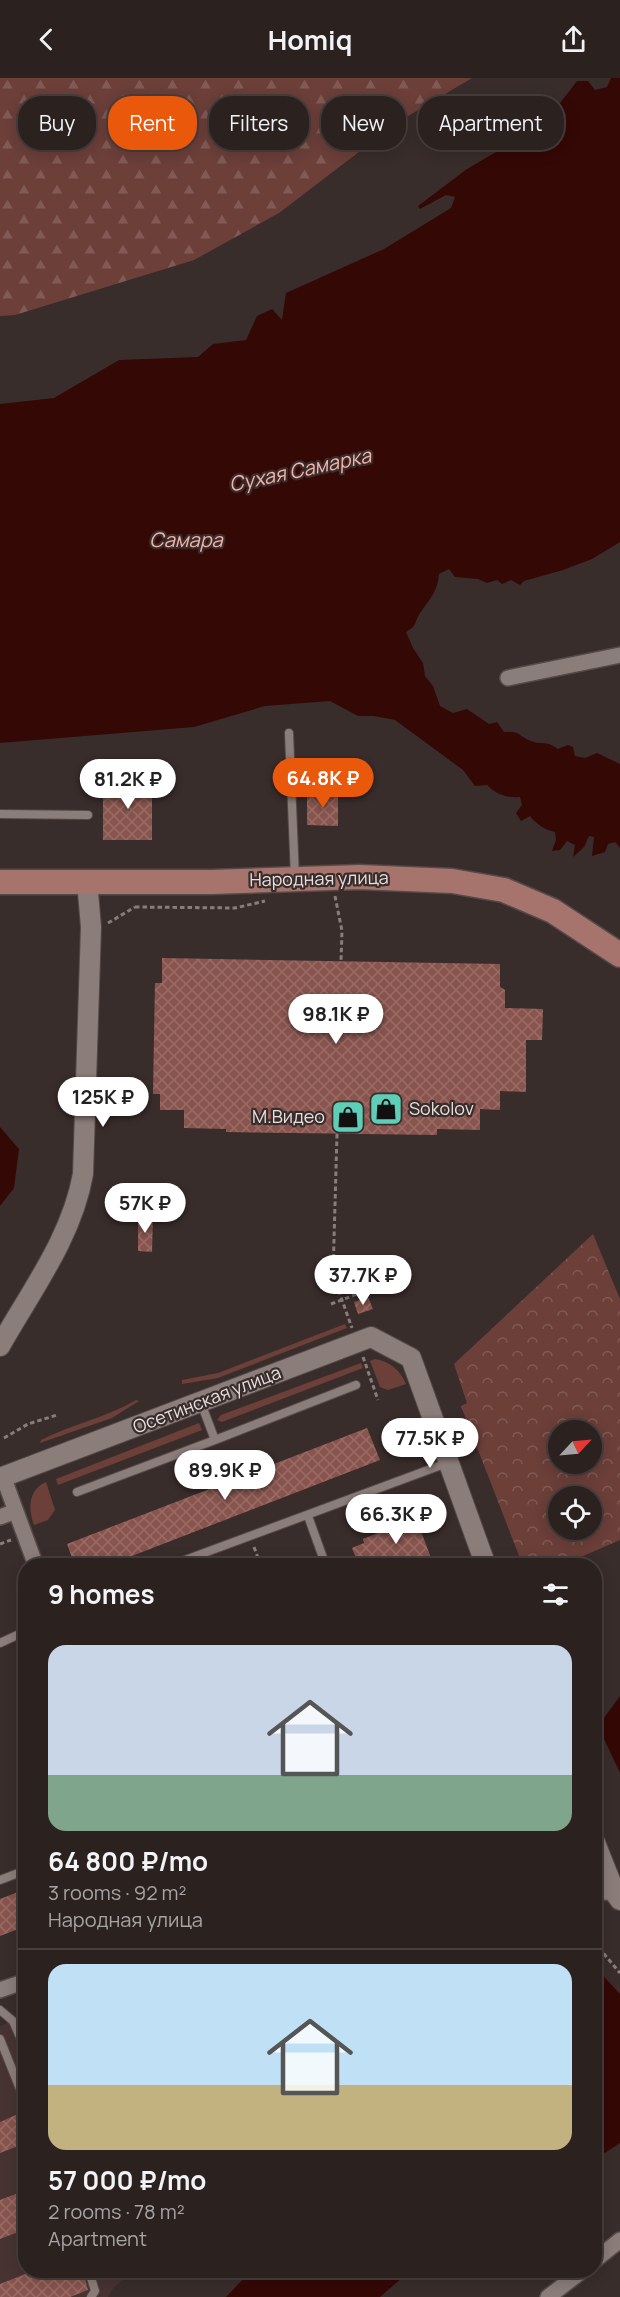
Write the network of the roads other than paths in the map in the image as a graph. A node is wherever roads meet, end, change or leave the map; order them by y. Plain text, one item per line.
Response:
1 (620, 655) edge
2 (508, 678) dead end
3 (289, 733) dead end
4 (0, 814) edge
5 (88, 815) dead end
6 (295, 878) junction
7 (87, 881) junction
8 (0, 882) edge
9 (620, 955) edge
10 (0, 1346) edge
11 (356, 1385) dead end
12 (201, 1402) junction
13 (215, 1440) junction
14 (447, 1463) junction
15 (1, 1474) edge
16 (77, 1492) dead end
17 (308, 1516) junction
18 (33, 1558) edge
19 (191, 1558) edge
20 (323, 1558) edge
21 (483, 1558) edge
22 (18, 1634) edge
23 (0, 1643) edge
24 (602, 1859) edge
25 (18, 1873) edge
26 (0, 1880) edge
27 (602, 1893) edge
28 (617, 1896) edge
29 (18, 1984) edge
30 (0, 1990) edge
31 (0, 2010) edge
32 (18, 2031) edge
33 (0, 2039) edge
34 (18, 2083) edge
35 (620, 2240) edge
36 (602, 2255) edge
37 (91, 2278) edge
38 (573, 2278) edge
39 (91, 2297) edge
40 (548, 2297) edge

1 - 2 street
3 - 6 lane
4 - 5 lane
6 - 7 main road, Народная улица
6 - 9 main road, Народная улица
7 - 8 main road, Народная улица
7 - 10 street
11 - 13 lane
12 - 13 lane
12 - 14 street, Осетинская улица
12 - 15 street, Осетинская улица
13 - 16 lane
14 - 17 lane
14 - 21 street
15 - 18 street
17 - 19 lane
17 - 20 lane
22 - 23 lane
24 - 28 street
25 - 26 lane
27 - 28 street
29 - 30 street
31 - 32 lane
33 - 34 lane
35 - 36 street
37 - 39 lane
38 - 40 street

